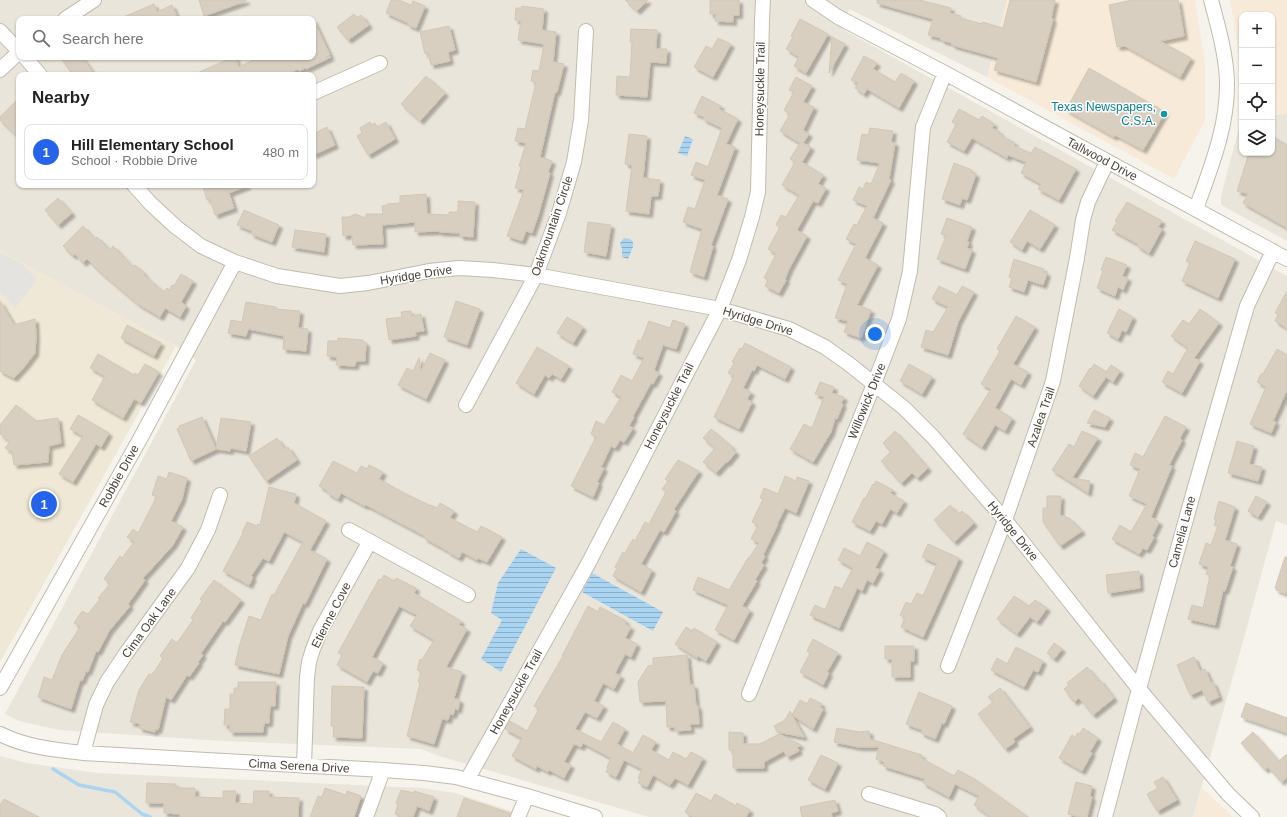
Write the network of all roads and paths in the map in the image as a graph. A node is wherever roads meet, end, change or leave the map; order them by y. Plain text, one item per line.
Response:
1 (94, 0) edge
2 (763, 0) edge
3 (813, 0) edge
4 (1211, 0) edge
5 (69, 16) edge
6 (0, 31) edge
7 (586, 31) dead end
8 (16, 48) edge
9 (16, 54) edge
10 (27, 60) edge
11 (380, 63) dead end
12 (0, 70) edge
13 (37, 72) edge
14 (945, 73) junction
15 (316, 92) edge
16 (1108, 162) junction
17 (138, 188) edge
18 (1196, 209) junction
19 (1273, 251) junction
20 (1287, 259) edge
21 (235, 262) junction
22 (536, 275) junction
23 (720, 309) junction
24 (874, 384) junction
25 (466, 405) dead end
26 (220, 495) dead end
27 (1006, 520) junction
28 (349, 530) dead end
29 (370, 541) junction
30 (468, 595) dead end
31 (948, 666) dead end
32 (0, 688) edge
33 (1139, 689) junction
34 (749, 694) dead end
35 (0, 734) edge
36 (83, 753) junction
37 (304, 766) junction
38 (384, 770) junction
39 (467, 780) junction
40 (868, 794) dead end
41 (526, 796) junction
42 (366, 817) edge
43 (518, 817) edge
44 (595, 817) edge
45 (939, 817) edge
46 (1105, 817) edge
47 (1252, 817) edge

1 - 5 street
2 - 23 street, Honeysuckle Trail
3 - 14 street, Tallwood Drive
4 - 18 street
6 - 8 street
7 - 22 street, Oakmountain Circle
9 - 12 street
10 - 13 street
11 - 15 street
14 - 16 street, Tallwood Drive
14 - 24 street, Willowick Drive
16 - 18 street, Tallwood Drive
16 - 27 street, Azalea Trail
17 - 21 street, Hyridge Drive
18 - 19 street, Tallwood Drive
19 - 20 street, Tallwood Drive
19 - 33 street, Camelia Lane
21 - 22 street, Hyridge Drive
21 - 32 street, Robbie Drive
22 - 23 street, Hyridge Drive
22 - 25 street, Oakmountain Circle
23 - 24 street, Hyridge Drive
23 - 39 street, Honeysuckle Trail
24 - 27 street, Hyridge Drive
24 - 34 street, Willowick Drive
26 - 36 street, Cima Oak Lane
27 - 31 street, Azalea Trail
27 - 33 street, Hyridge Drive
28 - 29 street
29 - 30 street
29 - 37 street, Etienne Cove
33 - 46 street, Camelia Lane
33 - 47 street, Hyridge Drive
35 - 36 street, Cima Serena Drive
36 - 37 street, Cima Serena Drive
37 - 38 street, Cima Serena Drive
38 - 39 street, Cima Serena Drive
38 - 42 street
39 - 41 street, Cima Serena Drive
40 - 45 street
41 - 43 street
41 - 44 street, Cima Serena Drive

